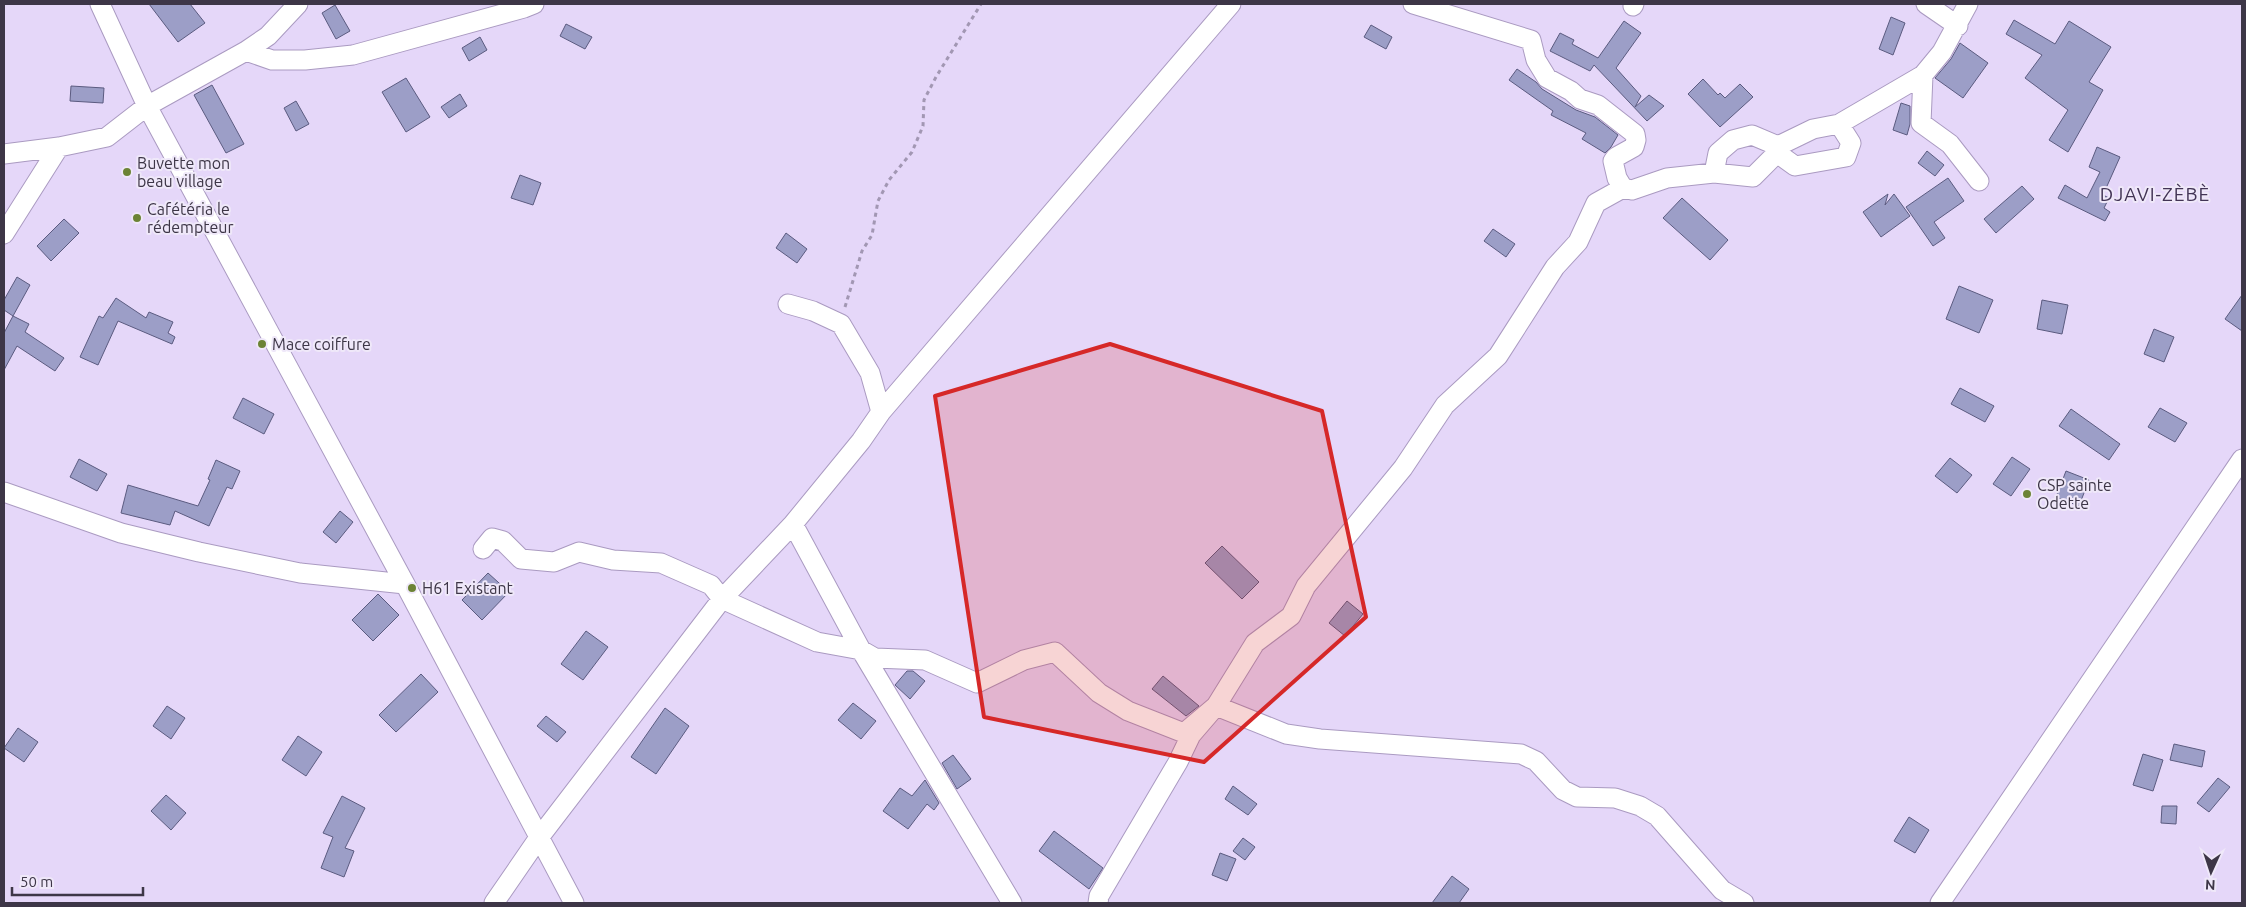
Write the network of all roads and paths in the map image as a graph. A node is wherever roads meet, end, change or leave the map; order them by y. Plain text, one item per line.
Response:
1 (100, 4) edge
2 (298, 4) edge
3 (534, 4) edge
4 (981, 4) edge
5 (1231, 4) edge
6 (1413, 4) edge
7 (1926, 4) edge
8 (1968, 4) edge
9 (1958, 26) junction
10 (246, 51) junction
11 (1923, 75) junction
12 (147, 106) junction
13 (1839, 124) junction
14 (59, 147) junction
15 (1777, 149) junction
16 (4, 154) edge
17 (1714, 173) junction
18 (1979, 181) dead end
19 (1623, 188) junction
20 (4, 234) edge
21 (788, 304) dead end
22 (841, 324) junction
23 (881, 412) junction
24 (2242, 459) edge
25 (4, 492) edge
26 (793, 524) junction
27 (483, 549) dead end
28 (405, 584) junction
29 (721, 591) junction
30 (861, 650) junction
31 (1216, 706) junction
32 (538, 839) junction
33 (494, 903) edge
34 (574, 903) edge
35 (1012, 903) edge
36 (1098, 903) edge
37 (1744, 903) edge
38 (1940, 903) edge

1 - 12 street
2 - 10 street
3 - 10 street
4 - 22 path
5 - 23 street
6 - 19 street
7 - 9 street
8 - 9 street
9 - 11 street
10 - 12 street
11 - 13 street
11 - 18 street
12 - 14 street
12 - 28 street
13 - 15 street
13 - 15 street
14 - 16 street
14 - 20 street
15 - 17 street
15 - 17 street
17 - 19 street
19 - 31 street
21 - 22 street
22 - 23 street
23 - 26 street
24 - 38 street
25 - 28 street
26 - 29 street
26 - 30 street
27 - 29 street
28 - 32 street
29 - 30 street
29 - 32 street
30 - 31 street
30 - 35 street
31 - 36 street
31 - 37 street
32 - 33 street
32 - 34 street

